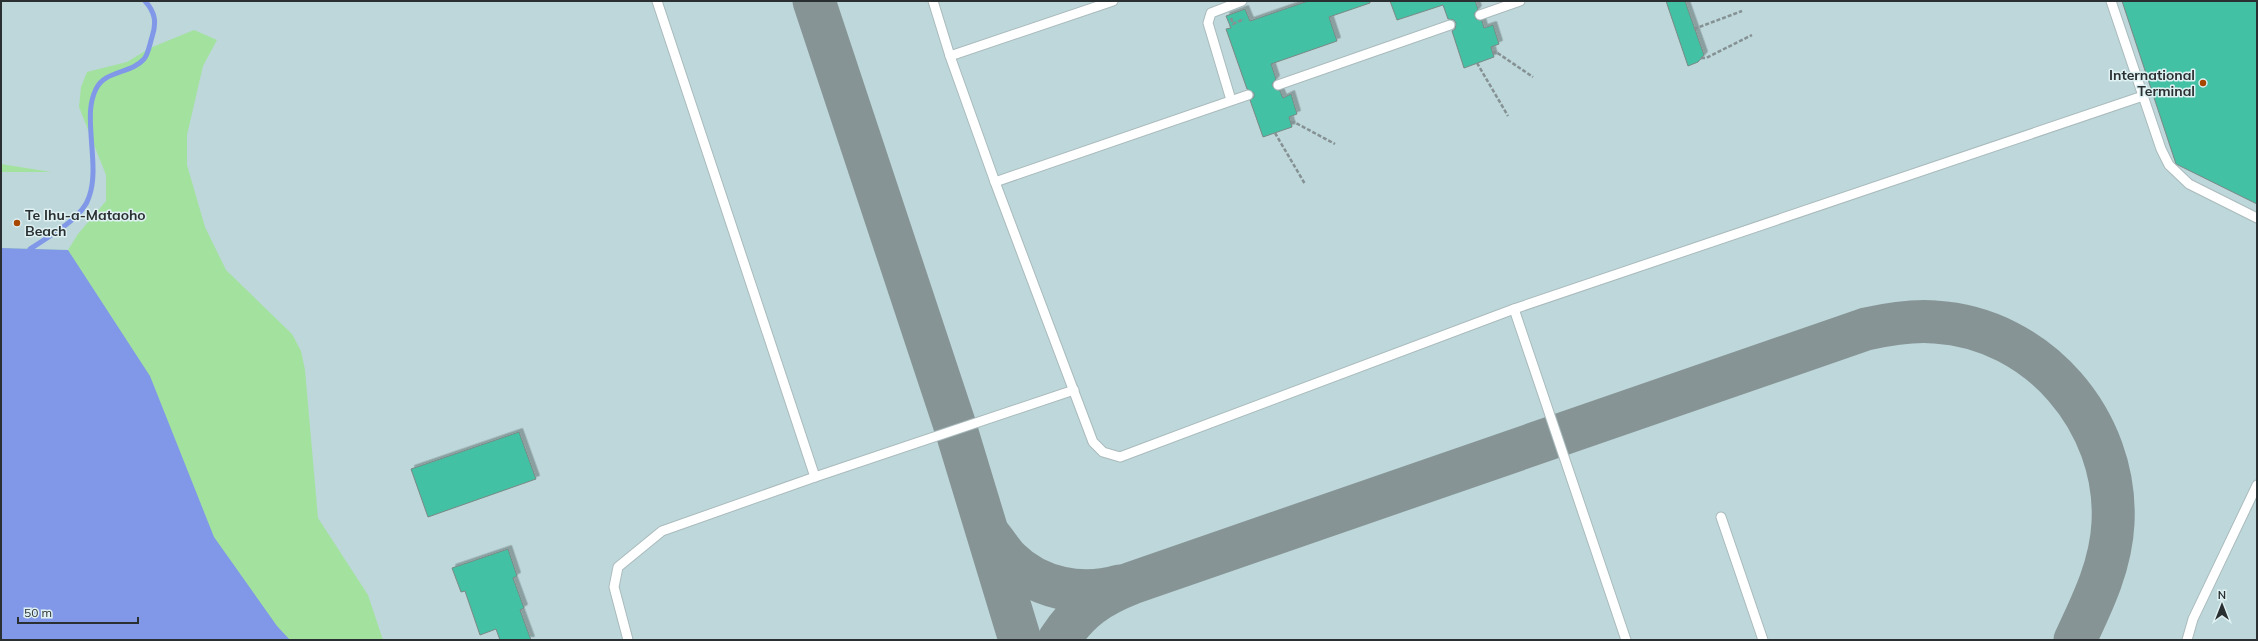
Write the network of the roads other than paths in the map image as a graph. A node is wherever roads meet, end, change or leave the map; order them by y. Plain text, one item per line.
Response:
1 (657, 1) edge
2 (933, 1) edge
3 (1113, 1) edge
4 (1242, 1) edge
5 (1520, 1) edge
6 (2111, 1) edge
7 (1480, 15) dead end
8 (1450, 26) dead end
9 (950, 56) junction
10 (1278, 84) dead end
11 (1248, 95) dead end
12 (2143, 96) junction
13 (1231, 100) junction
14 (995, 182) junction
15 (2257, 218) edge
16 (1514, 309) junction
17 (1074, 390) junction
18 (816, 477) junction
19 (2257, 485) edge
20 (1722, 517) dead end
21 (628, 640) edge
22 (1626, 640) edge
23 (1763, 640) edge
24 (2187, 640) edge

1 - 18 lane
2 - 9 lane
3 - 9 lane
4 - 13 lane
5 - 7 lane
6 - 12 lane
8 - 10 lane
9 - 14 lane
11 - 13 lane
12 - 15 lane
12 - 16 lane
13 - 14 lane
14 - 17 lane
16 - 17 lane
16 - 22 lane
17 - 18 lane
18 - 21 lane
19 - 24 lane
20 - 23 lane

